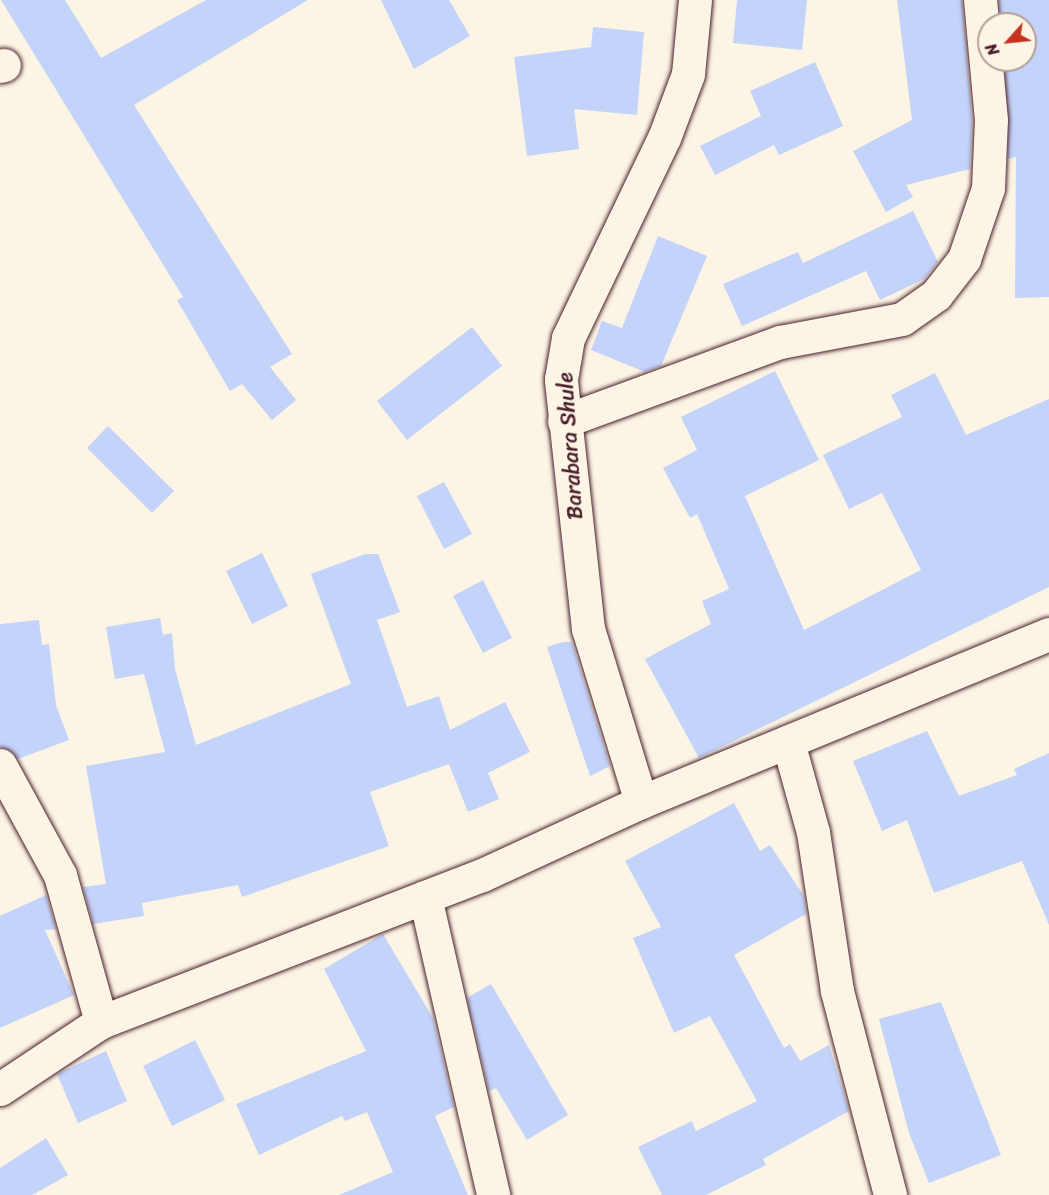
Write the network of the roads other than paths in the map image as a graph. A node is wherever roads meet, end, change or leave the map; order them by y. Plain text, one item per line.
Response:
1 (695, 0) edge
2 (980, 0) edge
3 (564, 422) junction
4 (1049, 634) edge
5 (788, 742) junction
6 (0, 765) edge
7 (641, 802) junction
8 (425, 897) junction
9 (101, 1022) junction
10 (0, 1089) edge
11 (493, 1195) edge
12 (890, 1195) edge

1 - 3 street, Barabara Shule
2 - 3 street
3 - 7 street, Barabara Shule
4 - 5 street
5 - 7 street
5 - 12 street
6 - 9 street
7 - 8 street
8 - 9 street
8 - 11 street
9 - 10 street

